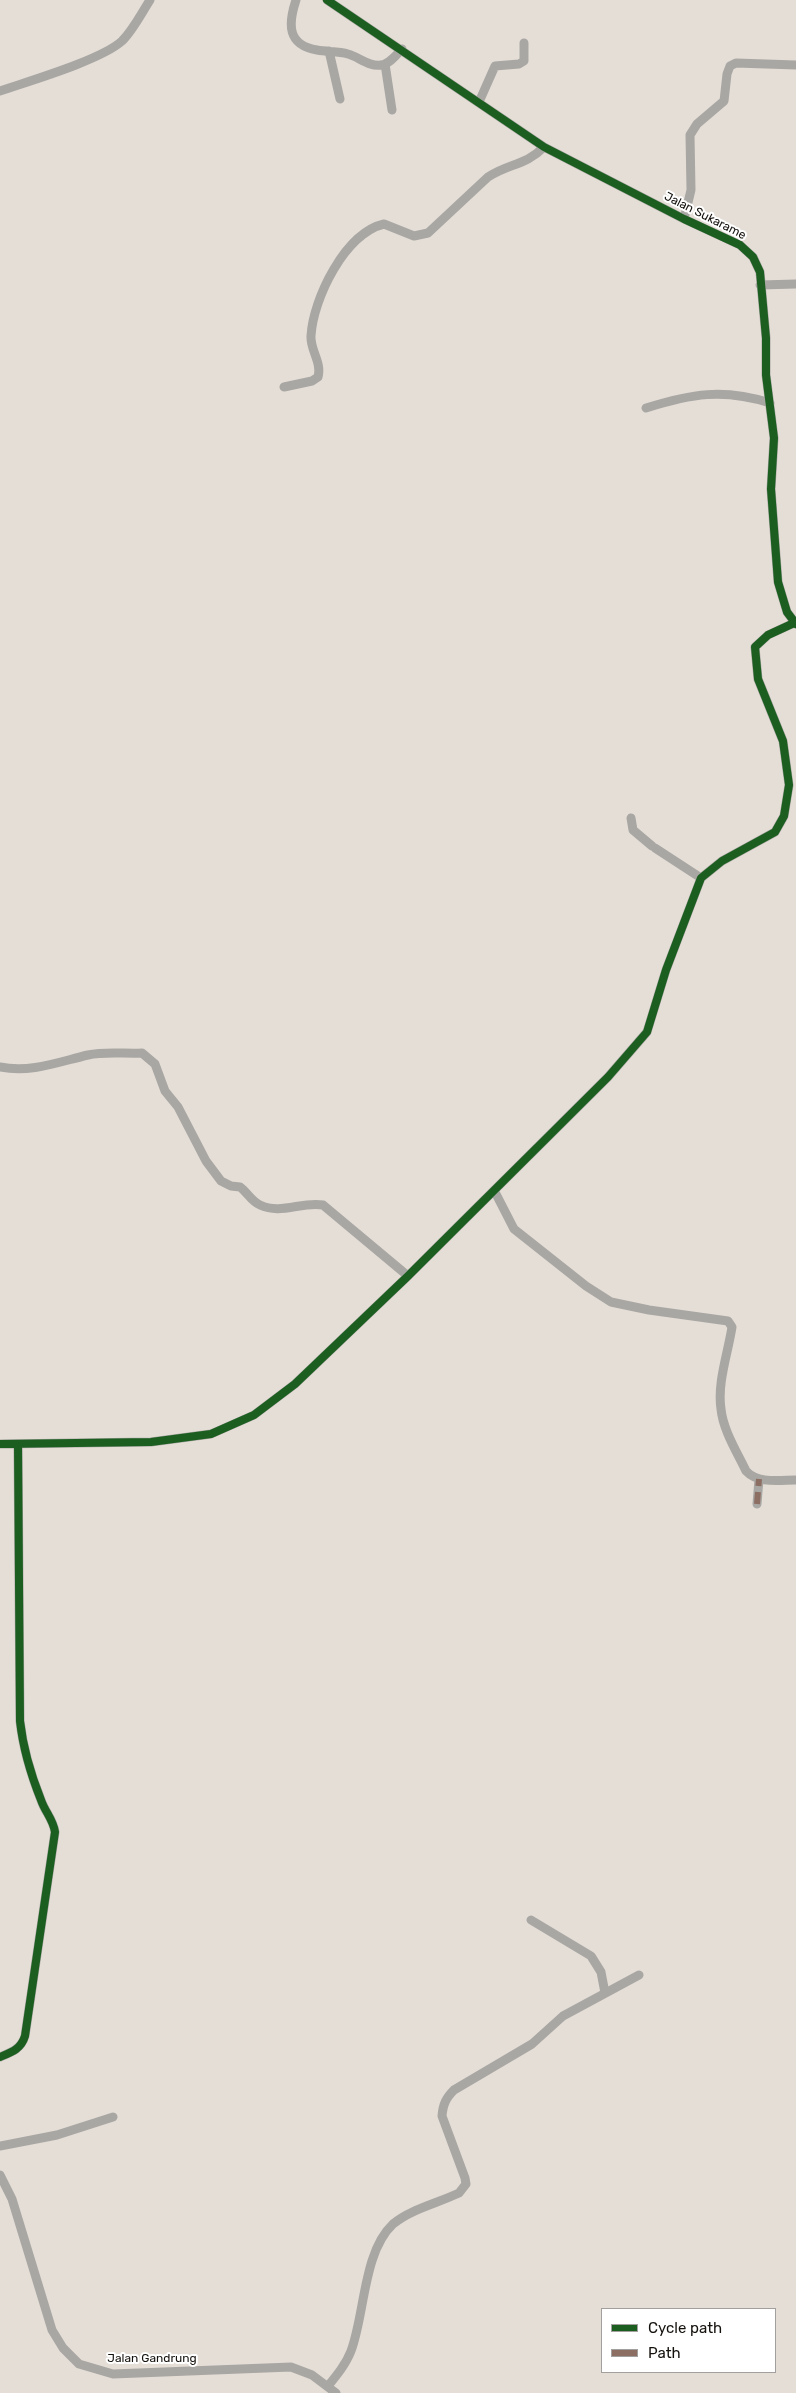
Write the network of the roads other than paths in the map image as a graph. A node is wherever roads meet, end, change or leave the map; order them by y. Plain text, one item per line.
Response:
1 (150, 0) edge
2 (296, 0) edge
3 (327, 0) edge
4 (524, 43) dead end
5 (402, 49) junction
6 (329, 51) junction
7 (385, 64) junction
8 (796, 65) edge
9 (0, 91) edge
10 (340, 99) dead end
11 (479, 102) junction
12 (392, 110) dead end
13 (544, 147) junction
14 (684, 218) junction
15 (796, 284) edge
16 (760, 285) junction
17 (284, 388) dead end
18 (770, 403) junction
19 (646, 408) dead end
20 (795, 624) edge
21 (631, 818) dead end
22 (701, 878) junction
23 (0, 1067) edge
24 (495, 1192) junction
25 (408, 1276) junction
26 (0, 1444) edge
27 (18, 1444) junction
28 (759, 1479) junction
29 (796, 1480) edge
30 (757, 1504) dead end
31 (531, 1920) dead end
32 (640, 1975) dead end
33 (606, 1993) junction
34 (0, 2057) edge
35 (113, 2117) dead end
36 (0, 2146) edge
37 (0, 2175) edge
38 (328, 2386) junction
39 (336, 2393) edge

1 - 9 street
2 - 6 street
3 - 5 street, Jalan Sukarame
4 - 11 street
5 - 7 street
5 - 11 street, Jalan Sukarame
6 - 7 street
6 - 10 street
7 - 12 street
8 - 14 street
11 - 13 street, Jalan Sukarame
13 - 14 street, Jalan Sukarame
13 - 17 street
14 - 16 street, Jalan Sukarame
15 - 16 street
16 - 18 street, Jalan Sukarame
18 - 19 street
18 - 20 street, Jalan Sukarame
20 - 22 street
21 - 22 street
22 - 24 street
23 - 25 street
24 - 25 street
24 - 28 street
25 - 27 street
26 - 27 street
27 - 34 street
28 - 29 street
28 - 30 street
31 - 33 street
32 - 33 street
33 - 38 street
35 - 36 street
37 - 38 street, Jalan Gandrung
38 - 39 street, Jalan Gandrung

